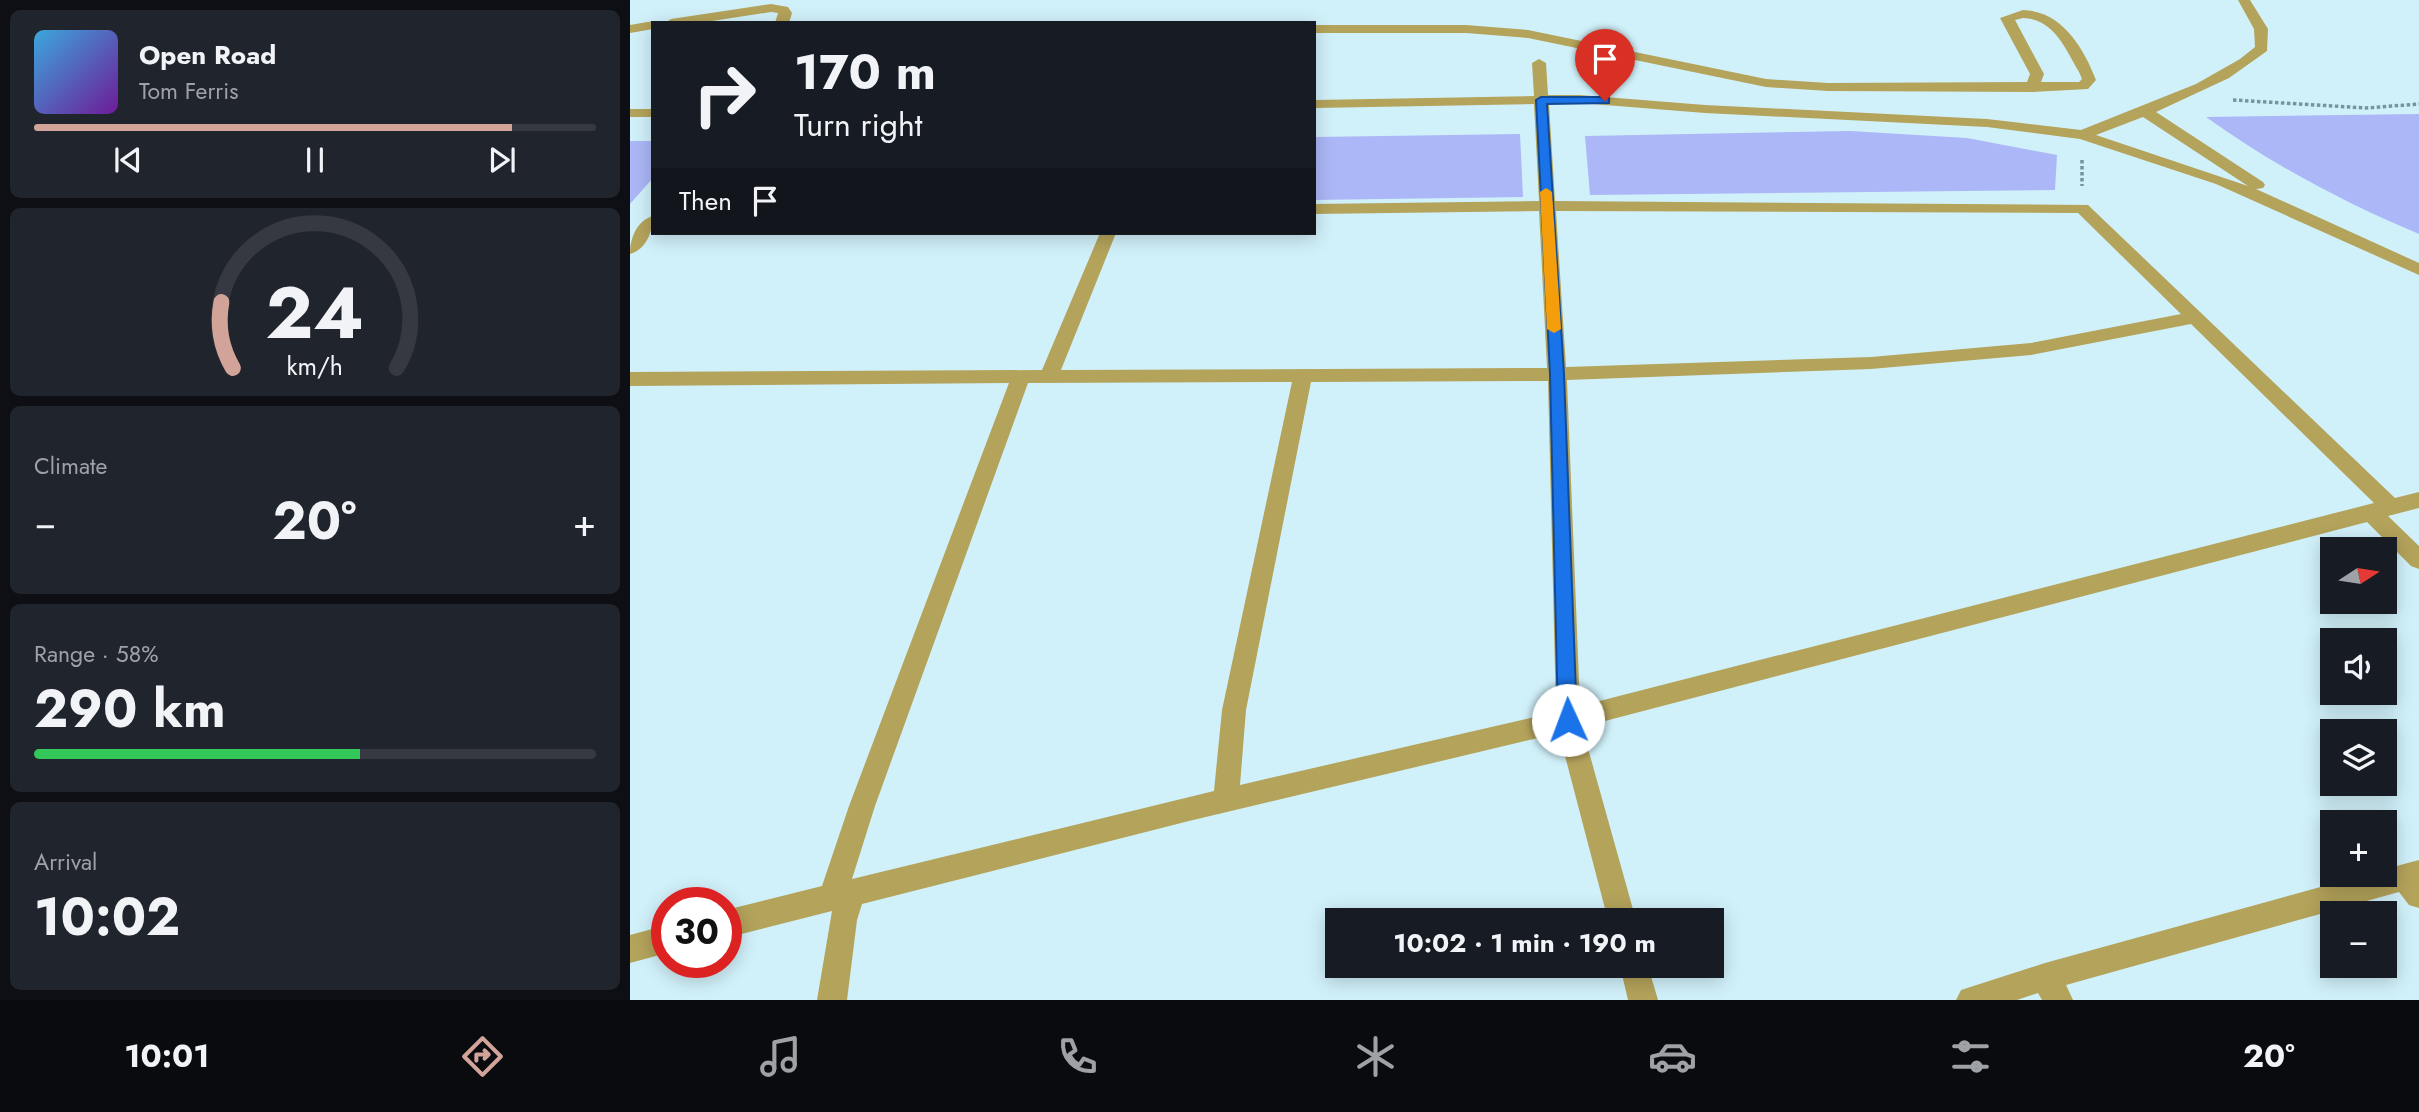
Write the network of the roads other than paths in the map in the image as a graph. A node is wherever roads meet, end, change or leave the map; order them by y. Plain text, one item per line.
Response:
1 (2244, 0) edge
2 (684, 21) edge
3 (783, 21) edge
4 (651, 25) edge
5 (630, 29) edge
6 (1316, 29) edge
7 (630, 40) edge
8 (651, 40) edge
9 (1539, 63) dead end
10 (2032, 88) junction
11 (1541, 100) junction
12 (1316, 104) edge
13 (2143, 110) junction
14 (630, 113) edge
15 (651, 113) edge
16 (2082, 135) junction
17 (1547, 206) junction
18 (1316, 209) edge
19 (2306, 217) junction
20 (630, 219) edge
21 (651, 220) edge
22 (651, 223) edge
23 (1107, 235) edge
24 (630, 249) edge
25 (2419, 270) edge
26 (2195, 317) junction
27 (1557, 374) junction
28 (1303, 376) junction
29 (1021, 377) junction
30 (1049, 377) junction
31 (630, 379) edge
32 (2419, 500) edge
33 (2380, 509) junction
34 (2419, 561) edge
35 (1568, 720) junction
36 (1226, 800) junction
37 (2415, 882) edge
38 (843, 894) junction
39 (1619, 908) edge
40 (742, 920) edge
41 (651, 943) edge
42 (630, 949) edge
43 (1637, 978) edge
44 (2051, 988) edge
45 (832, 1000) edge
46 (1643, 1000) edge
47 (1971, 1000) edge

1 - 13 street
2 - 3 street
4 - 5 street
6 - 10 street
7 - 8 street
9 - 11 street
10 - 10 street
11 - 12 street
11 - 16 street
11 - 17 street
13 - 16 street
13 - 19 street
14 - 15 street
16 - 19 street
17 - 18 street
17 - 26 street
17 - 27 street
19 - 25 street
20 - 21 street
22 - 24 street
23 - 30 street
26 - 27 street
26 - 33 street
27 - 28 street
27 - 35 street
28 - 30 street
28 - 36 street
29 - 30 street
29 - 31 street
29 - 38 street
32 - 33 street
33 - 34 street
33 - 35 street
35 - 36 street
35 - 39 street
36 - 38 street
37 - 44 street
38 - 40 street
38 - 45 street
41 - 42 street
43 - 46 street
44 - 47 street

